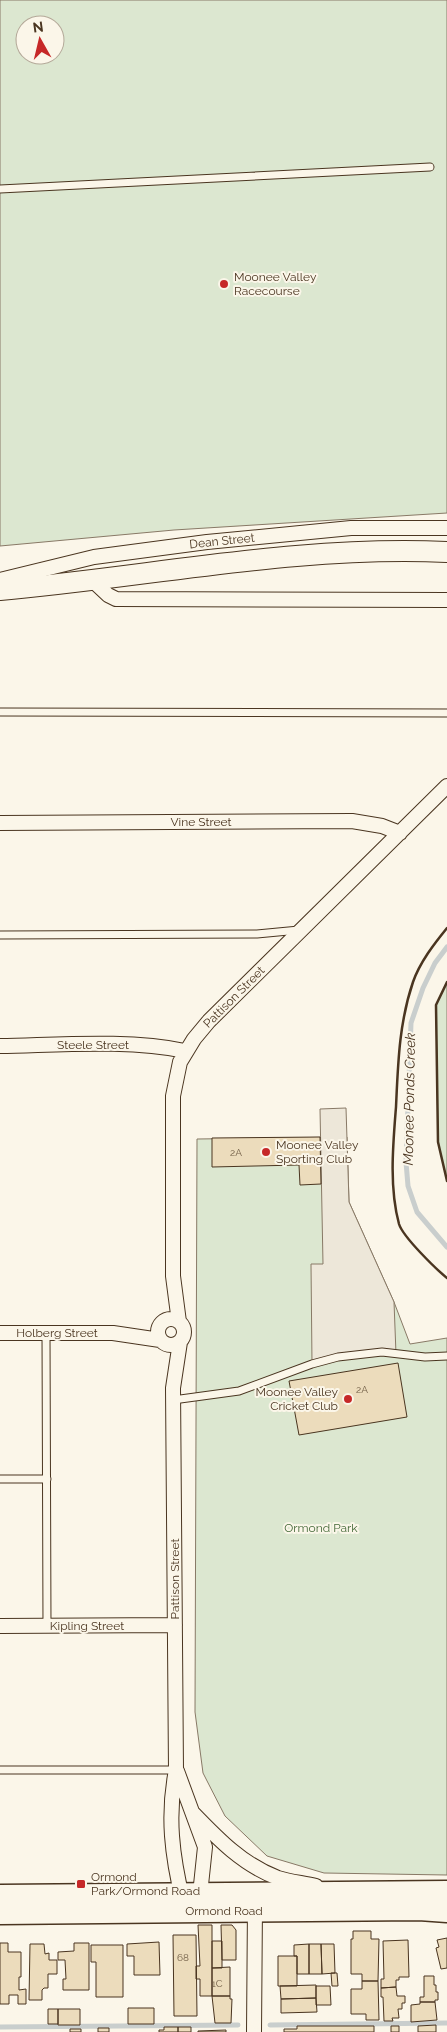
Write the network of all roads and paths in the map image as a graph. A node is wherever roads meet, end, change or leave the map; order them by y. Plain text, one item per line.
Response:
1 (430, 167) dead end
2 (0, 188) edge
3 (447, 528) edge
4 (447, 552) edge
5 (0, 580) edge
6 (92, 580) junction
7 (0, 590) edge
8 (447, 600) edge
9 (0, 712) edge
10 (447, 713) edge
11 (447, 786) edge
12 (0, 823) edge
13 (400, 833) junction
14 (302, 929) junction
15 (0, 935) edge
16 (0, 1046) edge
17 (185, 1051) junction
18 (173, 1276) junction
19 (179, 1322) junction
20 (162, 1323) junction
21 (0, 1333) edge
22 (46, 1333) junction
23 (113, 1333) junction
24 (162, 1341) junction
25 (180, 1342) junction
26 (447, 1356) edge
27 (173, 1394) junction
28 (0, 1479) edge
29 (47, 1479) junction
30 (175, 1625) junction
31 (0, 1626) edge
32 (47, 1626) junction
33 (0, 1770) edge
34 (176, 1770) junction
35 (193, 1813) junction
36 (354, 1892) junction
37 (447, 1892) edge
38 (0, 1896) edge
39 (189, 1900) junction
40 (255, 1902) junction
41 (447, 1911) edge
42 (0, 1913) edge
43 (254, 2032) edge

1 - 2 lane
3 - 5 street, Dean Street
4 - 6 street, Dean Street
6 - 7 street, Dean Street
6 - 8 street
9 - 10 lane
11 - 13 street, Pattison Street
12 - 13 street, Vine Street
13 - 14 street, Pattison Street
14 - 15 lane
14 - 17 street, Pattison Street
16 - 17 street, Steele Street
17 - 18 street, Pattison Street
18 - 19 street, Pattison Street
18 - 20 street, Pattison Street
19 - 20 street
19 - 25 street
20 - 23 street, Holberg Street
20 - 24 street
21 - 22 street, Holberg Street
22 - 23 street, Holberg Street
22 - 29 lane
23 - 24 street, Holberg Street
24 - 25 street
24 - 27 street, Pattison Street
25 - 27 street, Pattison Street
26 - 27 lane
27 - 30 street, Pattison Street
28 - 29 lane
29 - 32 lane
30 - 32 street, Kipling Street
30 - 34 street, Pattison Street
31 - 32 street, Kipling Street
33 - 34 lane
34 - 35 street, Pattison Street
34 - 39 street, Pattison Street
35 - 36 street, Pattison Street
35 - 39 street, Pattison Street
36 - 37 main road, Ormond Road
36 - 40 main road, Ormond Road
38 - 39 main road, Ormond Road
39 - 40 main road, Ormond Road
39 - 42 main road, Ormond Road
40 - 41 main road, Ormond Road
40 - 43 street

